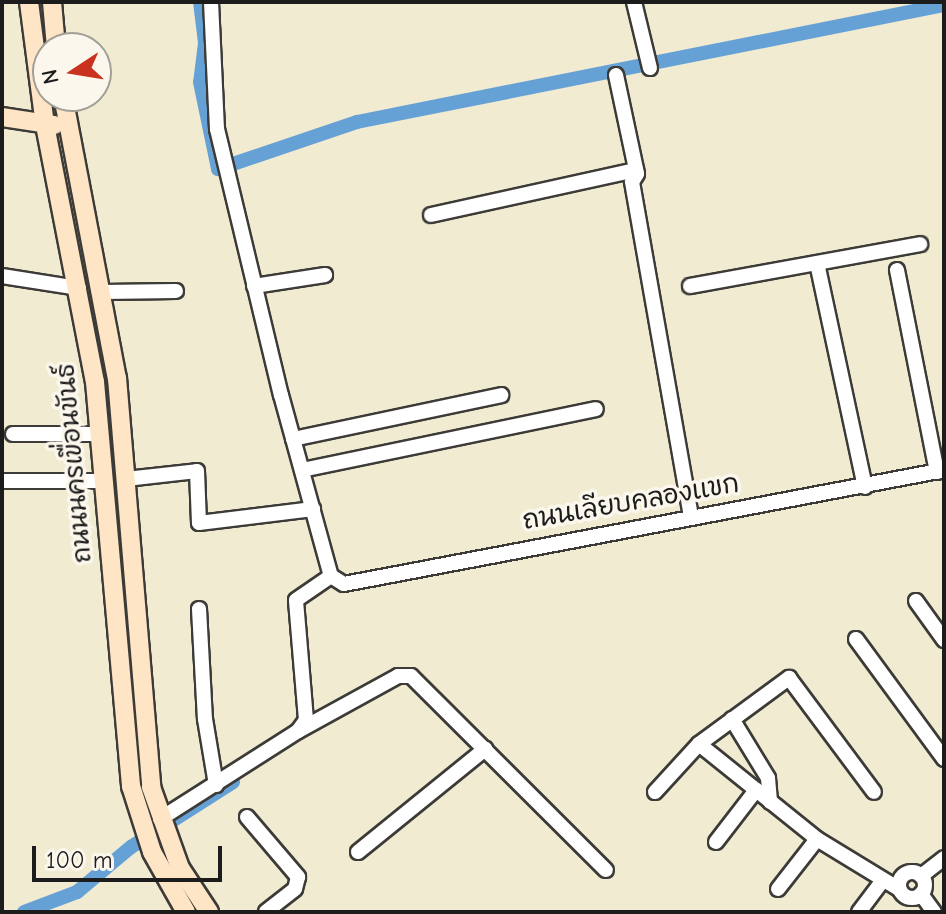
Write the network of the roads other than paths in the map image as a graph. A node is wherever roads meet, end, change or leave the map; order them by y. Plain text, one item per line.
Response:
1 (29, 2) edge
2 (52, 2) edge
3 (211, 2) edge
4 (634, 2) edge
5 (55, 32) edge
6 (648, 62) dead end
7 (616, 75) dead end
8 (66, 112) edge
9 (2, 117) edge
10 (68, 124) junction
11 (45, 125) junction
12 (636, 170) junction
13 (87, 210) junction
14 (64, 215) junction
15 (431, 215) dead end
16 (920, 244) dead end
17 (817, 263) junction
18 (897, 270) dead end
19 (325, 275) dead end
20 (2, 276) edge
21 (254, 286) junction
22 (690, 286) dead end
23 (79, 288) junction
24 (176, 291) dead end
25 (103, 292) junction
26 (501, 395) dead end
27 (596, 409) dead end
28 (13, 434) dead end
29 (101, 434) junction
30 (293, 439) junction
31 (302, 470) junction
32 (940, 471) edge
33 (126, 479) junction
34 (2, 481) edge
35 (104, 481) junction
36 (865, 487) junction
37 (313, 509) junction
38 (691, 516) junction
39 (331, 576) junction
40 (134, 587) junction
41 (113, 589) junction
42 (916, 601) dead end
43 (199, 609) dead end
44 (856, 639) dead end
45 (944, 640) edge
46 (732, 719) junction
47 (298, 731) junction
48 (699, 744) junction
49 (485, 749) junction
50 (944, 759) edge
51 (216, 785) junction
52 (756, 790) junction
53 (655, 792) dead end
54 (874, 792) dead end
55 (770, 802) junction
56 (247, 817) dead end
57 (162, 826) junction
58 (817, 839) junction
59 (716, 842) dead end
60 (358, 852) dead end
61 (944, 858) edge
62 (606, 870) dead end
63 (921, 876) junction
64 (882, 882) junction
65 (778, 889) dead end
66 (899, 889) junction
67 (921, 894) junction
68 (186, 912) edge
69 (209, 912) edge
70 (266, 912) edge
71 (859, 912) edge
72 (934, 912) edge

1 - 11 main road, ถนนนครเขื่อนขันธ์
2 - 5 main road
3 - 21 street
4 - 6 street
7 - 12 street
8 - 10 main road, ถนนนครเขื่อนขันธ์
9 - 11 main road
10 - 11 main road
10 - 13 main road, ถนนนครเขื่อนขันธ์
11 - 14 main road, ถนนนครเขื่อนขันธ์
12 - 15 street
12 - 38 street
13 - 14 main road
13 - 25 main road, ถนนนครเขื่อนขันธ์
14 - 23 main road, ถนนนครเขื่อนขันธ์
16 - 17 street
17 - 22 street
17 - 36 street
18 - 32 street
19 - 21 street
20 - 23 street
21 - 30 street
23 - 29 main road, ถนนนครเขื่อนขันธ์
24 - 25 street
25 - 33 main road, ถนนนครเขื่อนขันธ์
26 - 30 street
27 - 31 street
28 - 29 street
29 - 35 main road, ถนนนครเขื่อนขันธ์
30 - 31 street
31 - 37 street
32 - 36 street, ถนนเลียบคลองแขก
33 - 37 street
33 - 40 main road, ถนนนครเขื่อนขันธ์
34 - 35 street
35 - 41 main road, ถนนนครเขื่อนขันธ์
36 - 38 street, ถนนเลียบคลองแขก
37 - 39 street
38 - 39 street, ถนนเลียบคลองแขก
39 - 47 street
40 - 41 main road
40 - 57 main road, ถนนนครเขื่อนขันธ์
41 - 68 main road, ถนนนครเขื่อนขันธ์
42 - 45 street
43 - 51 street
44 - 50 street
46 - 48 street
46 - 54 street
46 - 55 street
47 - 49 street
47 - 51 street
48 - 52 street
48 - 53 street
49 - 60 street
49 - 62 street
51 - 57 street
52 - 55 street
52 - 59 street
55 - 58 street
56 - 70 street
57 - 69 main road, ถนนนครเขื่อนขันธ์
58 - 64 street
58 - 65 street
61 - 63 street
63 - 66 street
63 - 67 street
64 - 66 street
64 - 71 street
66 - 67 street
67 - 72 street

